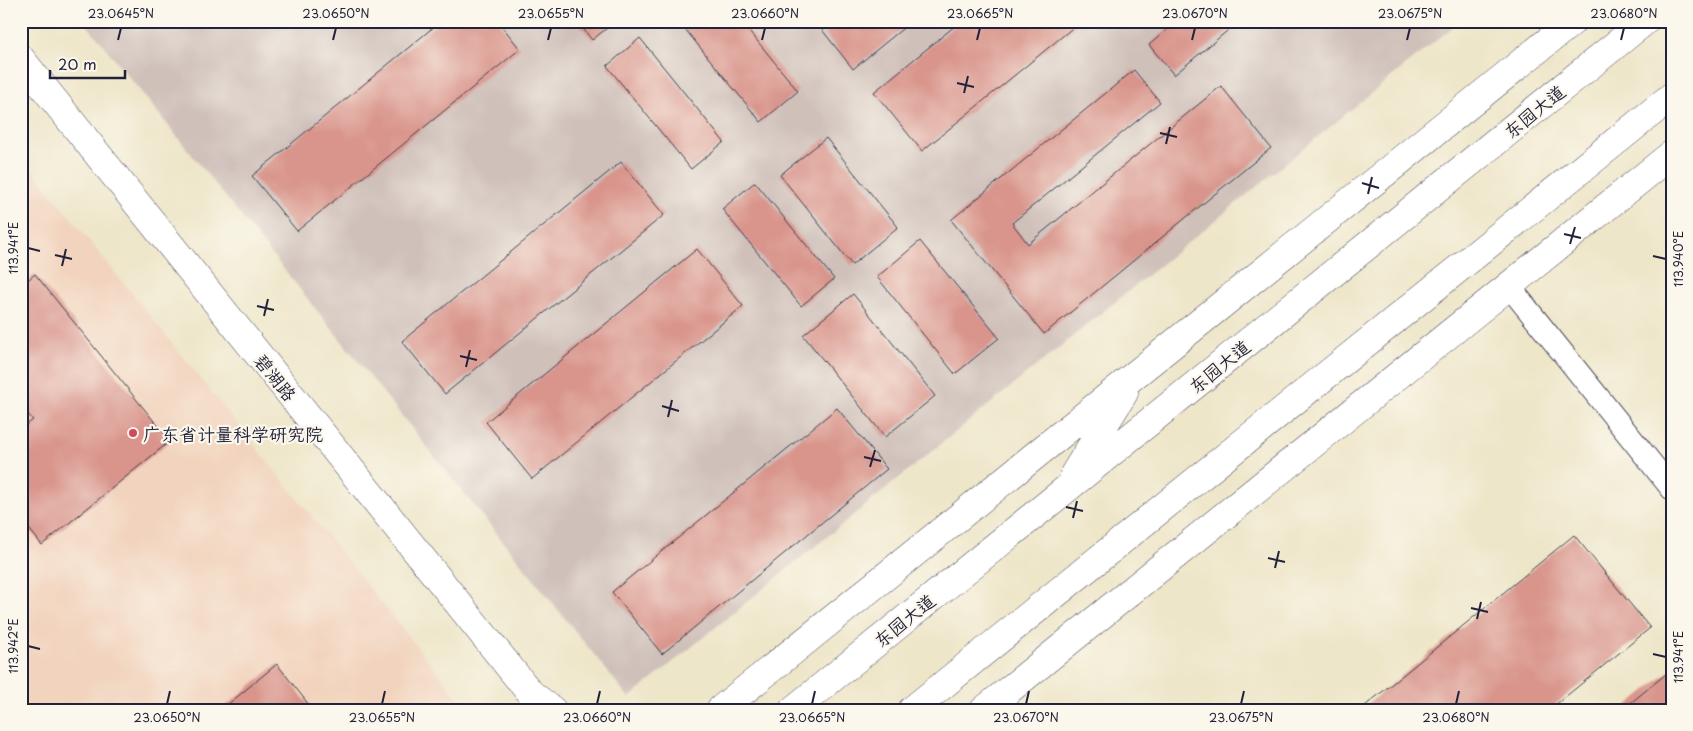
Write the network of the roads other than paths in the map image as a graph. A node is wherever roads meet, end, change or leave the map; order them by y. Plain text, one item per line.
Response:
1 (1573, 21) edge
2 (1645, 21) edge
3 (21, 59) edge
4 (1672, 96) edge
5 (1672, 154) edge
6 (1509, 286) junction
7 (1134, 377) junction
8 (1672, 489) edge
9 (1064, 490) junction
10 (542, 705) edge
11 (720, 710) edge
12 (793, 710) edge
13 (912, 710) edge
14 (984, 710) edge

1 - 7 main road
2 - 9 main road, 东园大道
3 - 10 main road, 碧湖路
4 - 13 main road
5 - 6 main road
6 - 8 street
6 - 14 main road
7 - 9 main road
7 - 11 main road
9 - 12 main road, 东园大道

